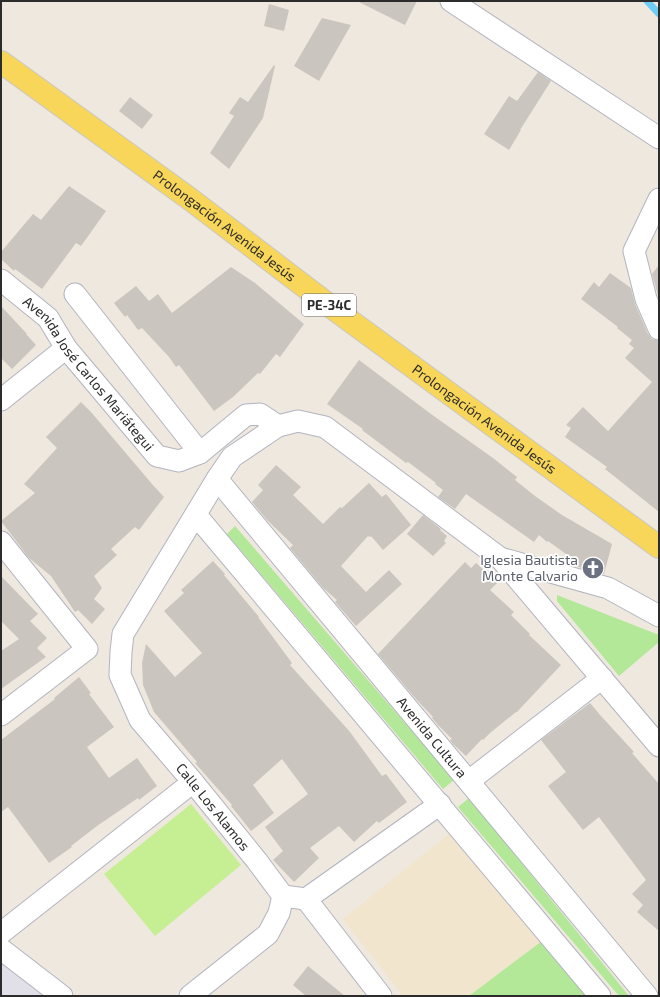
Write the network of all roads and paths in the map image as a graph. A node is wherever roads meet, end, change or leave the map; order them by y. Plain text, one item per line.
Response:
1 (451, 1) edge
2 (1, 62) edge
3 (659, 138) edge
4 (659, 199) edge
5 (1, 280) edge
6 (75, 294) dead end
7 (659, 328) edge
8 (66, 348) junction
9 (1, 400) edge
10 (278, 426) junction
11 (200, 453) junction
12 (217, 479) junction
13 (196, 514) junction
14 (1, 542) edge
15 (659, 547) edge
16 (500, 558) junction
17 (659, 616) edge
18 (602, 678) junction
19 (1, 715) edge
20 (659, 746) edge
21 (469, 781) junction
22 (193, 782) junction
23 (440, 804) junction
24 (282, 896) junction
25 (306, 899) junction
26 (1, 933) edge
27 (1, 949) edge
28 (62, 996) edge
29 (190, 996) edge
30 (381, 996) edge
31 (600, 996) edge
32 (647, 996) edge

1 - 3 street
2 - 15 main road, Prolongación Avenida Jesús / PE-34C
4 - 7 street
5 - 8 street, Avenida José Carlos Mariátegui
6 - 11 street
8 - 9 street
8 - 11 street, Avenida José Carlos Mariátegui
10 - 11 street, Avenida José Carlos Mariátegui
10 - 12 street, Calle Los Alamos
10 - 16 street, Calle Los Alamos
12 - 13 street, Calle Los Alamos
12 - 21 street, Avenida Cultura
13 - 22 street, Calle Los Alamos
13 - 23 street
14 - 19 street
16 - 17 street
16 - 18 street
18 - 20 street
18 - 21 street
21 - 32 street, Avenida Cultura
22 - 24 street, Calle Los Alamos
22 - 26 street
23 - 25 street
23 - 31 street
24 - 25 street
24 - 29 street
25 - 30 street
27 - 28 street

